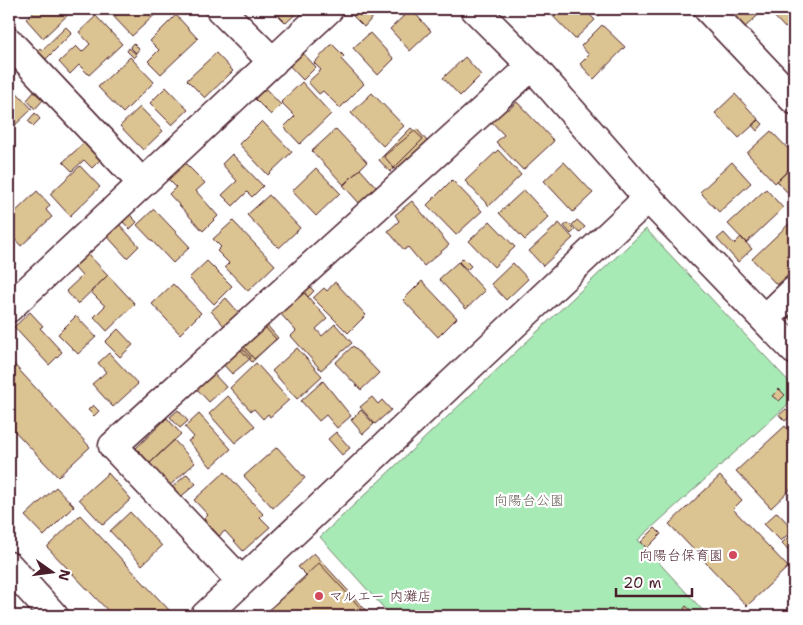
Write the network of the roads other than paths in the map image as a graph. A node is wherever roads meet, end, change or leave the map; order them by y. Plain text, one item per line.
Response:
1 (220, 9) edge
2 (329, 9) edge
3 (475, 9) edge
4 (708, 9) edge
5 (9, 42) edge
6 (273, 62) junction
7 (532, 66) junction
8 (794, 100) edge
9 (142, 183) junction
10 (648, 198) junction
11 (794, 291) edge
12 (13, 295) edge
13 (766, 318) junction
14 (794, 350) edge
15 (9, 566) edge
16 (242, 582) junction
17 (54, 616) edge
18 (205, 616) edge

1 - 6 street
2 - 6 street
3 - 7 street
4 - 8 street
5 - 9 street
6 - 9 street
7 - 10 street
7 - 16 street
9 - 12 street
10 - 13 street
10 - 16 street
11 - 13 street
13 - 14 street
15 - 17 street
16 - 18 street

